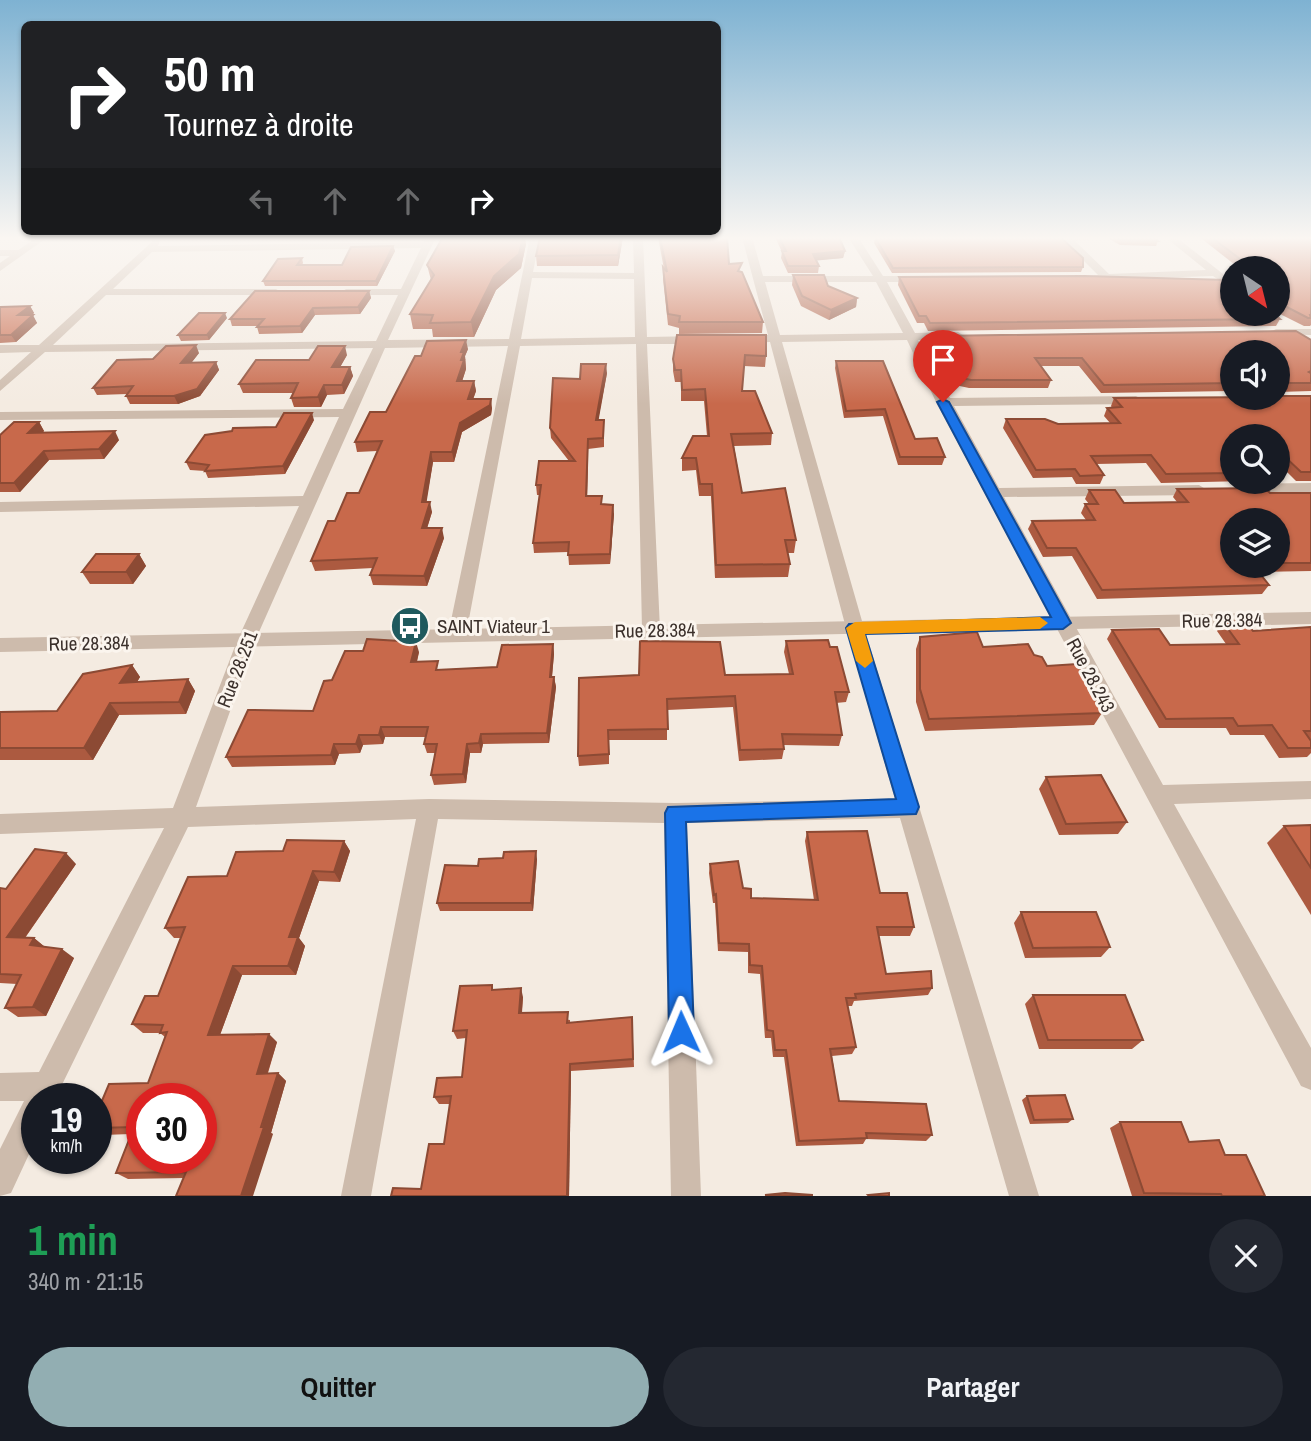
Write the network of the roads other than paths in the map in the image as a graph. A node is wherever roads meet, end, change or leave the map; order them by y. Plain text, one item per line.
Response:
1 (406, 292) edge
2 (104, 293) edge
3 (524, 293) edge
4 (640, 293) edge
5 (763, 293) edge
6 (887, 293) edge
7 (1286, 326) edge
8 (1268, 332) edge
9 (1295, 332) junction
10 (1311, 332) edge
11 (978, 336) edge
12 (908, 337) junction
13 (735, 339) edge
14 (775, 339) junction
15 (708, 340) edge
16 (641, 341) junction
17 (514, 342) junction
18 (382, 344) junction
19 (1311, 344) edge
20 (41, 348) junction
21 (0, 349) edge
22 (0, 387) edge
23 (1148, 399) edge
24 (943, 402) junction
25 (348, 413) junction
26 (0, 416) edge
27 (1311, 488) edge
28 (993, 493) junction
29 (309, 501) junction
30 (0, 507) edge
31 (1311, 618) edge
32 (1063, 623) junction
33 (855, 628) junction
34 (651, 630) junction
35 (457, 635) junction
36 (246, 640) junction
37 (0, 645) edge
38 (1311, 790) edge
39 (1156, 795) junction
40 (909, 807) junction
41 (429, 809) junction
42 (675, 813) junction
43 (180, 820) junction
44 (0, 824) edge
45 (1311, 1076) edge
46 (48, 1083) edge
47 (0, 1087) edge
48 (21, 1092) edge
49 (21, 1138) edge
50 (0, 1182) edge
51 (356, 1196) edge
52 (686, 1196) edge
53 (1024, 1196) edge

1 - 18 street, Rue 28.251
2 - 20 street
3 - 17 street
4 - 16 street
5 - 14 street
6 - 12 street, Rue 28.243
7 - 9 street
8 - 9 street
9 - 10 street
9 - 19 street
11 - 12 street
12 - 14 street
12 - 24 street, Rue 28.243
13 - 14 street
14 - 33 street
15 - 16 street
16 - 17 street
16 - 34 street
17 - 18 street
17 - 35 street
18 - 20 street
18 - 25 street, Rue 28.251
20 - 21 street
20 - 22 street
23 - 24 street
24 - 28 street, Rue 28.243
25 - 26 street
25 - 29 street, Rue 28.251
27 - 28 street
28 - 32 street, Rue 28.243
29 - 30 street
29 - 36 street, Rue 28.251
31 - 32 street, Rue 28.384
32 - 33 street, Rue 28.384
32 - 39 street, Rue 28.243
33 - 34 street, Rue 28.384
33 - 40 street
34 - 35 street, Rue 28.384
35 - 36 street, Rue 28.384
36 - 37 street, Rue 28.384
36 - 43 street, Rue 28.251
38 - 39 street
39 - 45 street, Rue 28.243
40 - 42 street
40 - 53 street
41 - 42 street
41 - 43 street
41 - 51 street
42 - 52 street
43 - 44 street
43 - 46 street, Rue 28.251
47 - 48 street
49 - 50 street, Rue 28.251

